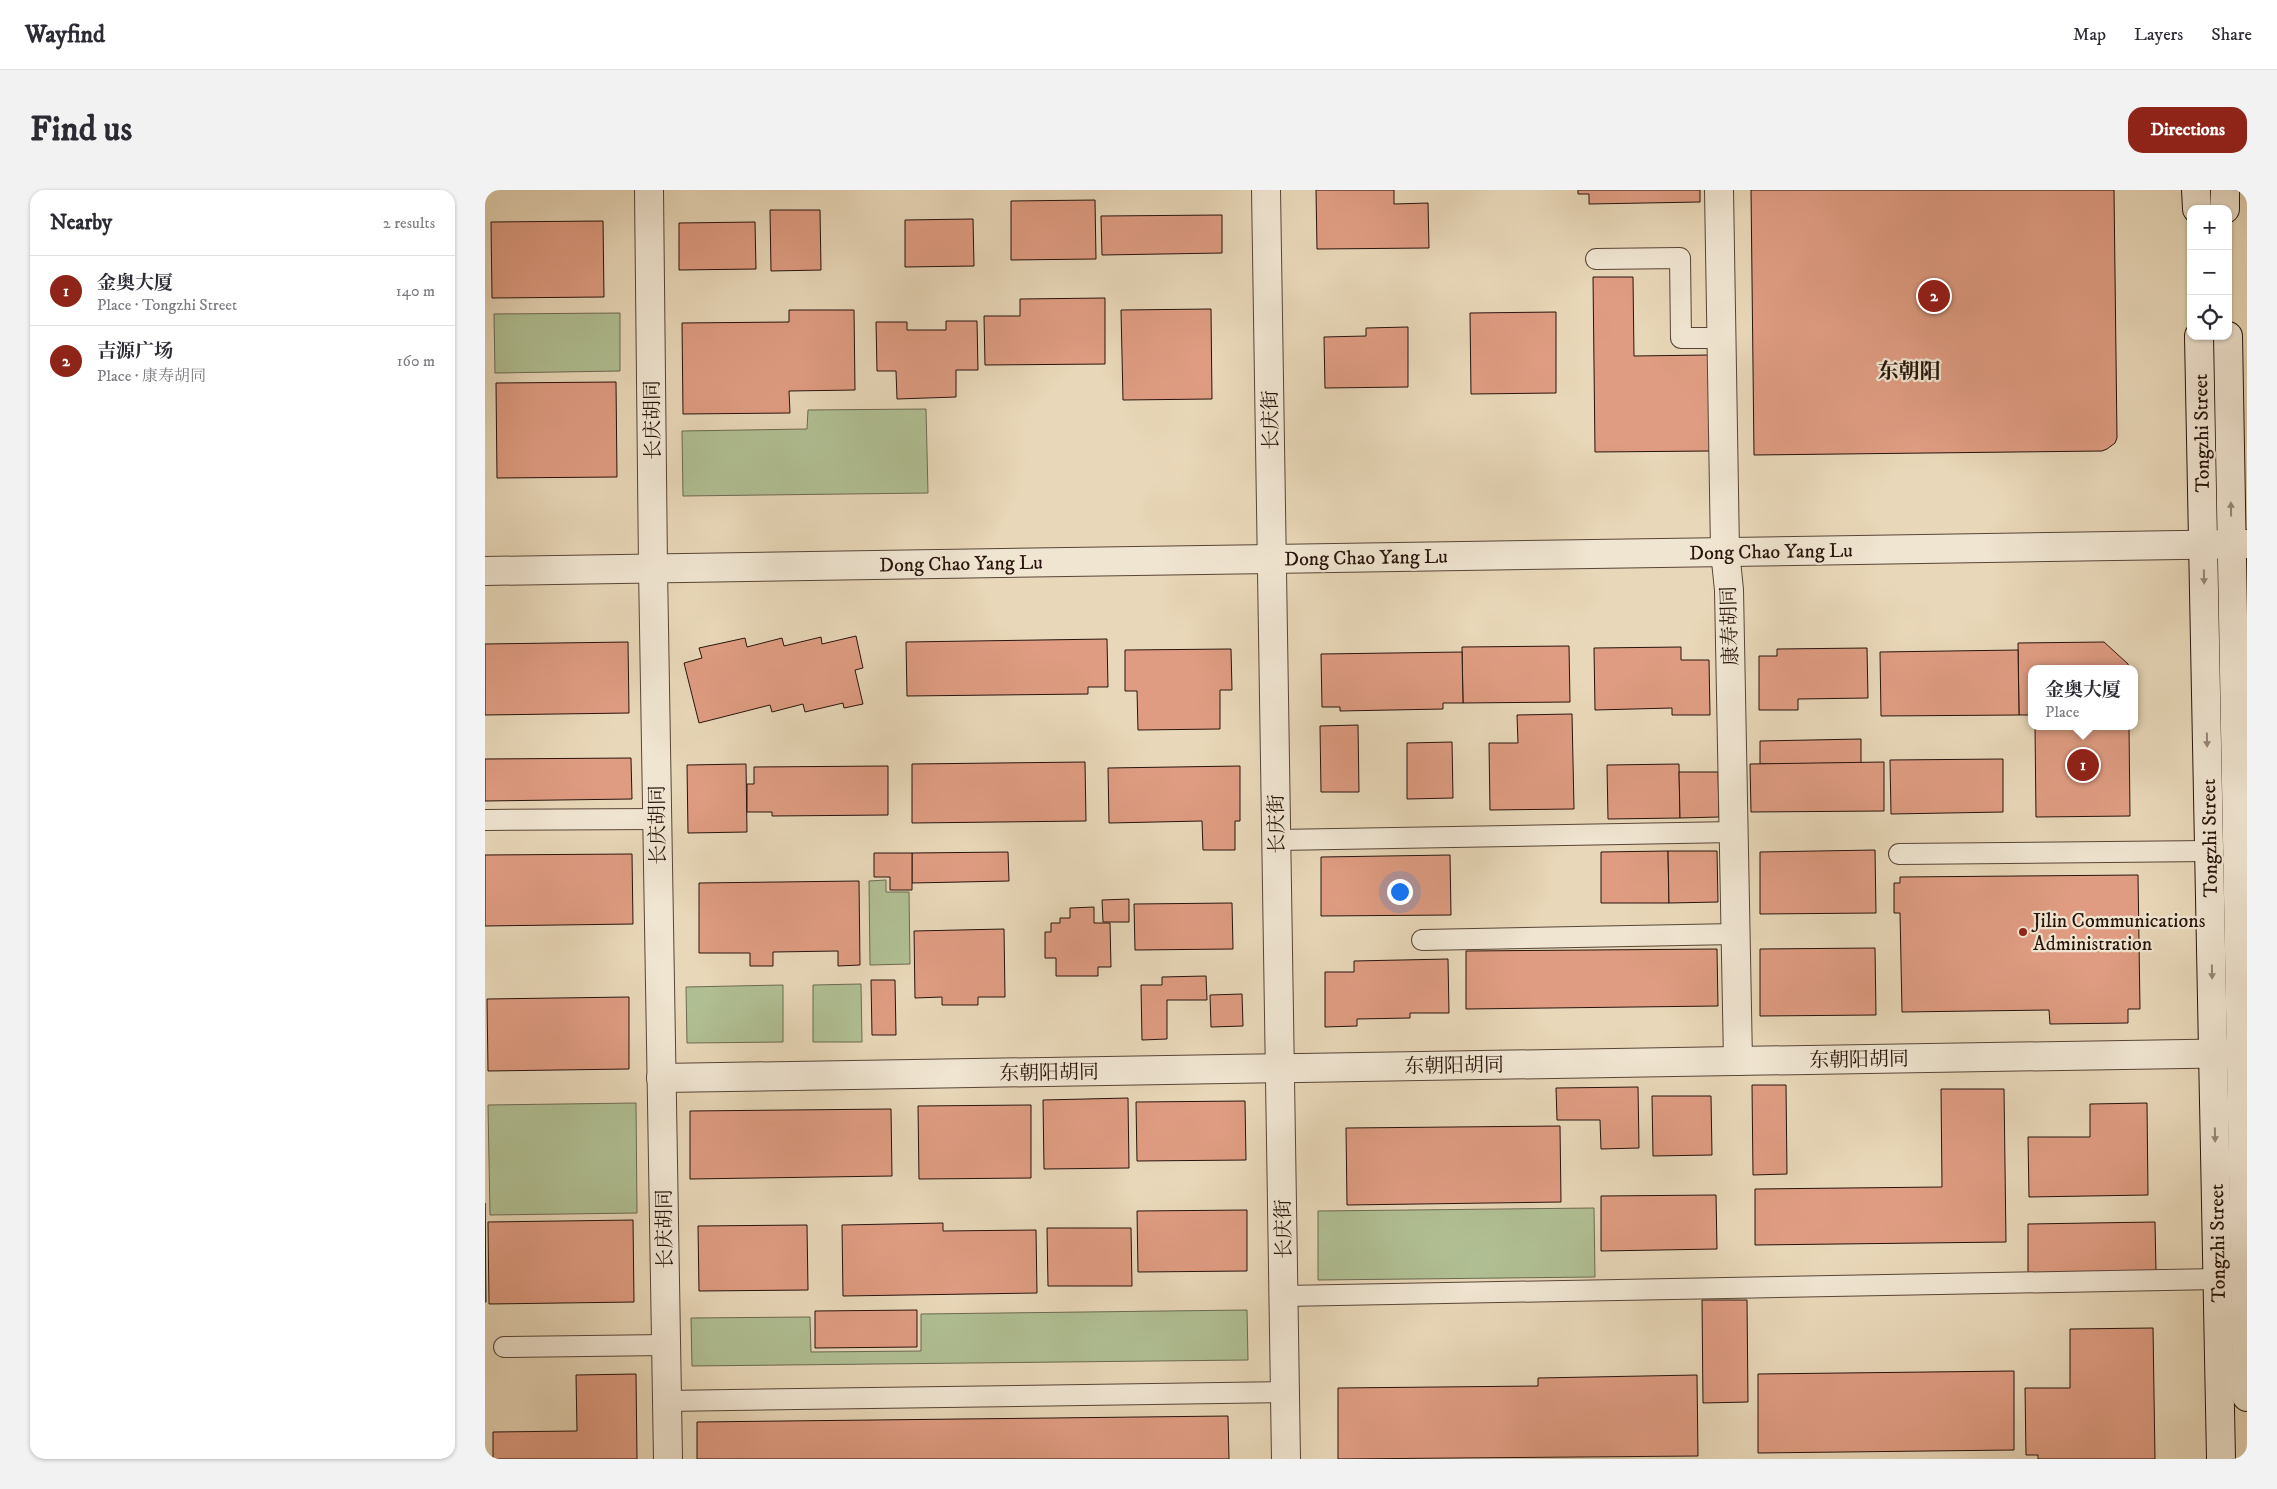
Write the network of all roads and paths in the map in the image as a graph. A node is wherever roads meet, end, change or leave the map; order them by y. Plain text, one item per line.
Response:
1 (649, 190) edge
2 (1266, 190) edge
3 (1719, 190) edge
4 (2196, 190) edge
5 (2225, 190) edge
6 (2197, 205) edge
7 (2225, 205) edge
8 (1596, 259) dead end
9 (1722, 338) junction
10 (2199, 340) edge
11 (2228, 340) edge
12 (2204, 544) junction
13 (2239, 544) edge
14 (1725, 551) junction
15 (1272, 559) junction
16 (653, 568) junction
17 (485, 571) edge
18 (657, 819) junction
19 (485, 820) edge
20 (1734, 832) junction
21 (1277, 840) junction
22 (2209, 851) junction
23 (1899, 854) dead end
24 (1736, 934) junction
25 (1422, 940) dead end
26 (2244, 1053) edge
27 (2213, 1054) junction
28 (1738, 1061) junction
29 (1280, 1068) junction
30 (661, 1078) junction
31 (2246, 1276) edge
32 (2218, 1279) junction
33 (1284, 1296) junction
34 (666, 1345) junction
35 (504, 1347) dead end
36 (1285, 1392) junction
37 (2247, 1397) edge
38 (667, 1402) junction
39 (668, 1459) edge
40 (1286, 1459) edge
41 (2221, 1459) edge

1 - 16 street, 长庆胡同
2 - 15 street, 长庆街
3 - 9 street, 康寿胡同
4 - 6 street
5 - 7 street
8 - 9 lane
9 - 14 street, 康寿胡同
10 - 12 street, Tongzhi Street
13 -> 11 street, Tongzhi Street
12 - 13 street, Dong Chao Yang Lu
12 - 14 street, Dong Chao Yang Lu
12 -> 22 street, Tongzhi Street
13 - 26 street, Tongzhi Street
14 - 15 street, Dong Chao Yang Lu
14 - 20 street, 康寿胡同
15 - 16 street, Dong Chao Yang Lu
15 - 21 street, 长庆街
16 - 17 street, Dong Chao Yang Lu
16 - 18 street, 长庆胡同
18 - 19 lane
18 - 30 street, 长庆胡同
20 - 21 lane
20 - 24 street, 康寿胡同
21 - 29 street, 长庆街
22 - 23 lane
22 -> 27 street, Tongzhi Street
24 - 25 lane
24 - 28 street, 康寿胡同
26 - 27 street, 东朝阳胡同
26 - 31 street, Tongzhi Street
27 - 28 street, 东朝阳胡同
27 -> 32 street, Tongzhi Street
28 - 29 street, 东朝阳胡同
29 - 30 street, 东朝阳胡同
29 - 33 street, 长庆街
30 - 34 street, 长庆胡同
31 - 37 street, Tongzhi Street
32 - 33 lane
32 - 41 street, Tongzhi Street
33 - 36 street, 长庆街
34 - 35 lane
34 - 38 street, 长庆胡同
36 - 38 lane
36 - 40 street, 长庆街
38 - 39 street, 长庆胡同

